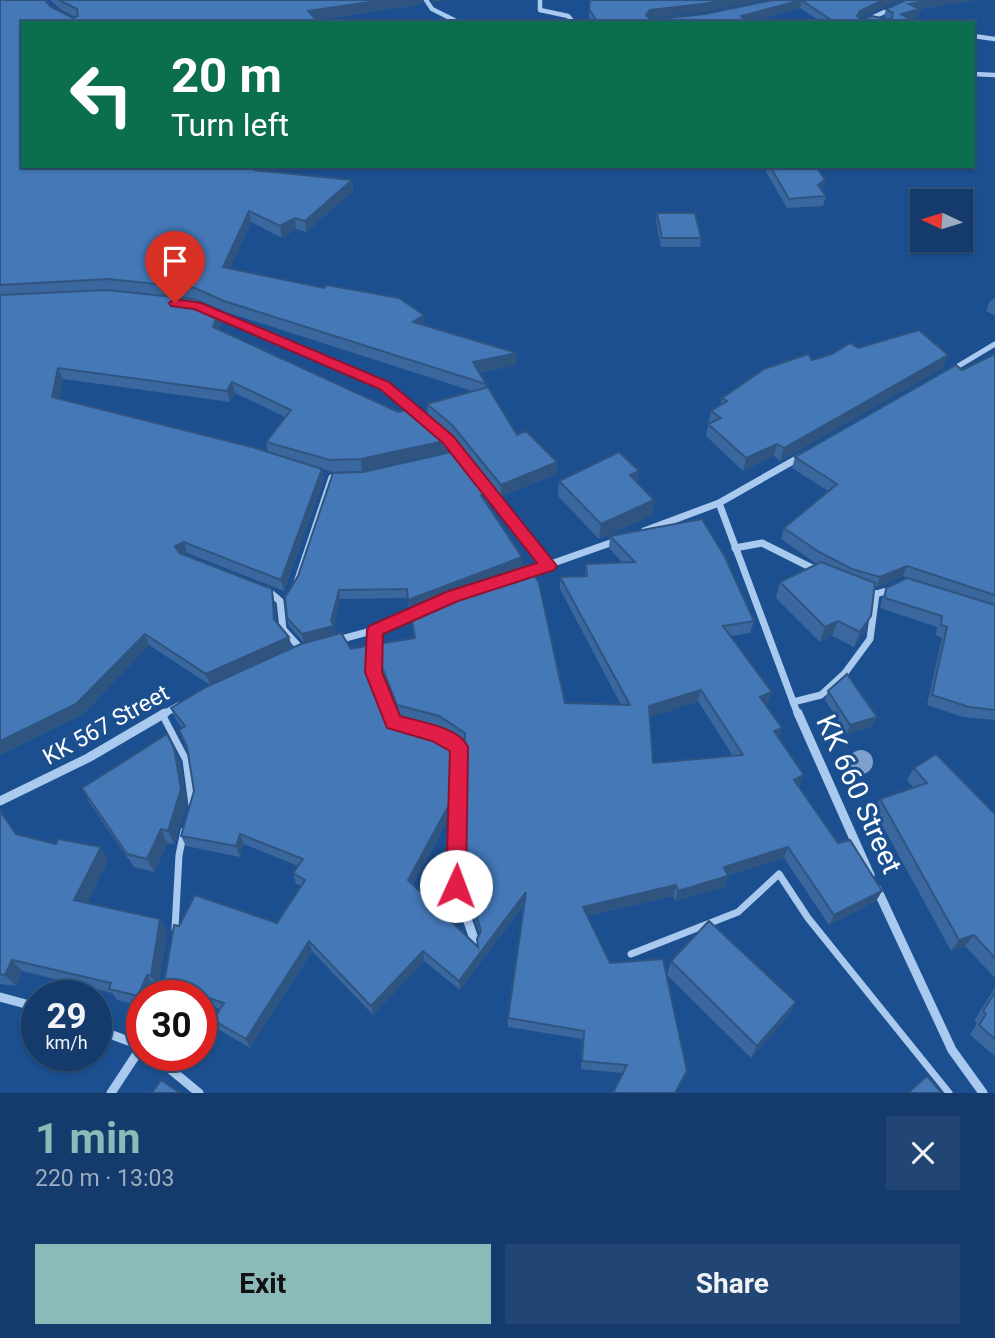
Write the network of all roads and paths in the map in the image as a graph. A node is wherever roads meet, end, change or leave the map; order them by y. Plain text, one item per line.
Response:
1 (426, 0) edge
2 (540, 0) edge
3 (895, 6) edge
4 (872, 19) junction
5 (456, 21) edge
6 (572, 21) edge
7 (866, 21) edge
8 (879, 21) edge
9 (975, 36) edge
10 (995, 39) edge
11 (975, 74) edge
12 (995, 75) edge
13 (209, 311) edge
14 (995, 344) edge
15 (938, 378) edge
16 (427, 422) edge
17 (438, 431) edge
18 (811, 451) edge
19 (460, 454) junction
20 (448, 457) edge
21 (319, 473) edge
22 (331, 477) junction
23 (342, 477) edge
24 (719, 503) junction
25 (640, 532) edge
26 (627, 537) edge
27 (735, 548) junction
28 (549, 566) junction
29 (825, 575) edge
30 (512, 577) edge
31 (901, 582) edge
32 (258, 587) edge
33 (856, 588) edge
34 (876, 594) junction
35 (283, 603) junction
36 (430, 607) edge
37 (375, 630) junction
38 (326, 643) edge
39 (314, 647) edge
40 (302, 650) junction
41 (290, 655) edge
42 (793, 702) junction
43 (184, 704) edge
44 (162, 714) junction
45 (404, 725) edge
46 (437, 734) edge
47 (0, 801) edge
48 (189, 813) edge
49 (186, 824) edge
50 (174, 937) edge
51 (475, 942) edge
52 (631, 954) dead end
53 (168, 977) edge
54 (167, 980) edge
55 (0, 996) edge
56 (21, 1002) edge
57 (126, 1070) edge
58 (172, 1071) edge
59 (111, 1093) edge
60 (199, 1093) edge
61 (949, 1093) edge
62 (983, 1093) edge

1 - 5 street
2 - 6 street
3 - 4 street
4 - 7 street
4 - 8 street
9 - 10 street
11 - 12 street
13 - 16 street
14 - 15 street
17 - 19 street
18 - 24 street
19 - 20 lane
19 - 28 street
21 - 22 lane
22 - 23 lane
22 - 35 lane
24 - 25 street
24 - 27 street, KK 660 Street
26 - 28 street
27 - 29 street
27 - 42 street, KK 660 Street
28 - 30 street
31 - 34 street
32 - 35 street
33 - 34 street
34 - 42 street
35 - 40 street
36 - 37 street
37 - 38 street
37 - 45 street
39 - 40 street
40 - 41 street
42 - 62 street, KK 660 Street
43 - 44 street, KK 567 Street
44 - 47 street, KK 567 Street
44 - 48 lane
46 - 51 street
49 - 50 lane
52 - 61 lane
53 - 54 lane
55 - 56 street
57 - 59 street
58 - 60 street

